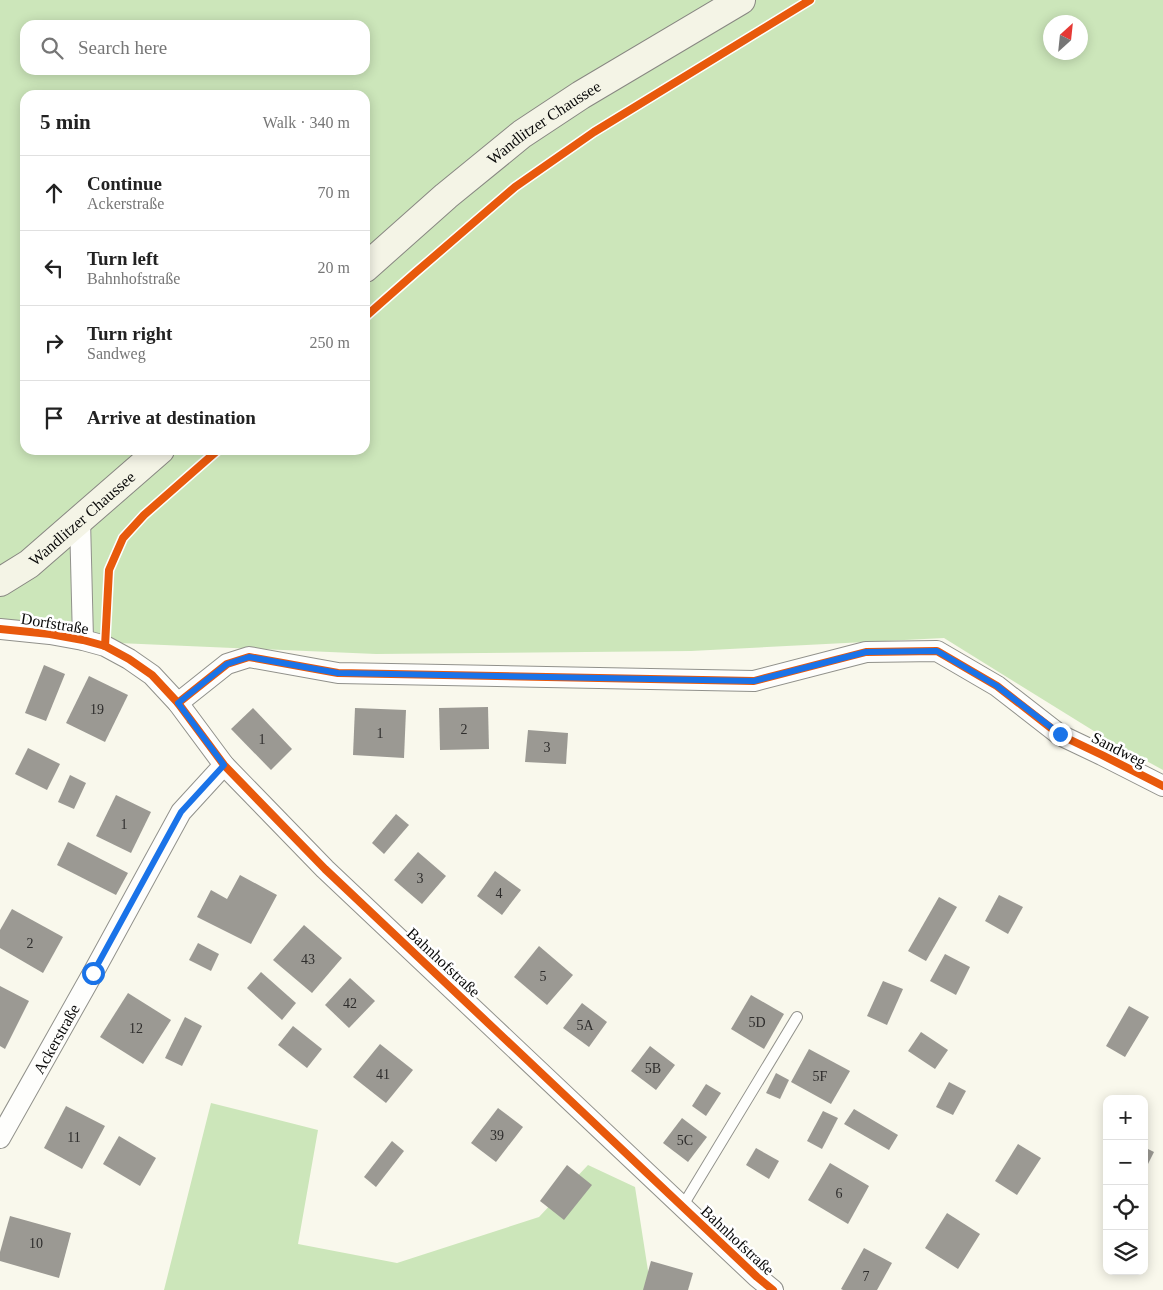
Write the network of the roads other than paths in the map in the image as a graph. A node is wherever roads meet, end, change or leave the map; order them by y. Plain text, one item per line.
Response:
1 (741, 0) edge
2 (370, 264) edge
3 (154, 455) edge
4 (80, 520) junction
5 (0, 582) edge
6 (0, 629) edge
7 (84, 640) junction
8 (105, 646) joint
9 (178, 703) junction
10 (224, 765) junction
11 (1163, 786) edge
12 (797, 1017) dead end
13 (0, 1138) edge
14 (682, 1207) junction
15 (773, 1290) edge

1 - 2 street, Wandlitzer Chaussee
3 - 4 street, Wandlitzer Chaussee
4 - 5 street, Wandlitzer Chaussee
4 - 7 street, Dorfstraße
6 - 7 street, Dorfstraße
7 - 8 street, Dorfstraße
8 - 9 street, Bahnhofstraße
9 - 10 street, Bahnhofstraße
9 - 11 street, Sandweg
10 - 13 street, Ackerstraße
10 - 14 street, Bahnhofstraße
12 - 14 lane
14 - 15 street, Bahnhofstraße

